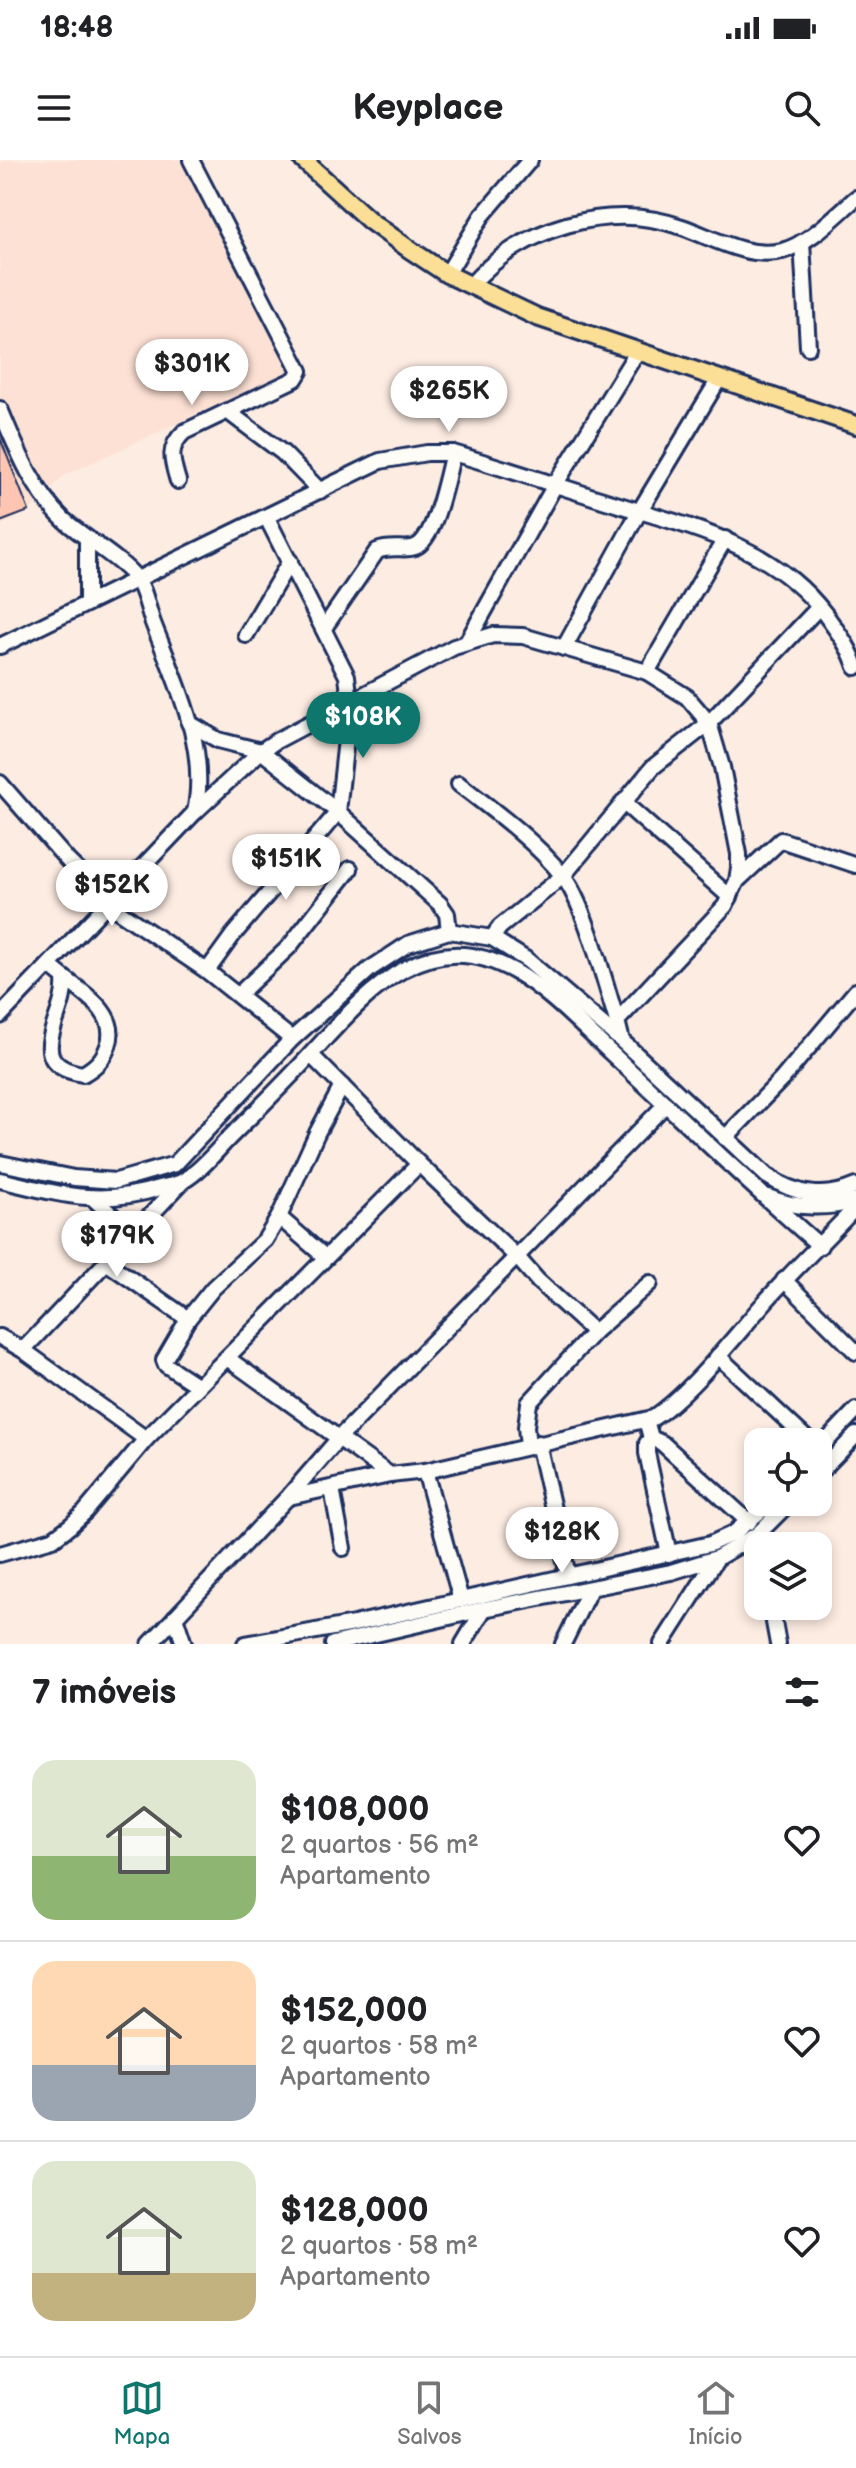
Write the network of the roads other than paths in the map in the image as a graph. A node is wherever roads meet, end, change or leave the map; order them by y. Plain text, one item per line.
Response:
1 (191, 160) edge
2 (303, 160) edge
3 (530, 160) edge
4 (856, 198) edge
5 (802, 242) junction
6 (447, 274) junction
7 (471, 285) junction
8 (808, 347) dead end
9 (637, 352) junction
10 (719, 379) junction
11 (0, 409) edge
12 (227, 411) junction
13 (856, 425) edge
14 (453, 453) junction
15 (178, 481) dead end
16 (555, 485) junction
17 (320, 491) junction
18 (639, 512) junction
19 (267, 518) junction
20 (725, 539) junction
21 (87, 540) junction
22 (290, 561) junction
23 (137, 578) junction
24 (87, 602) junction
25 (819, 607) junction
26 (324, 628) junction
27 (246, 635) dead end
28 (467, 642) junction
29 (0, 646) edge
30 (564, 648) junction
31 (856, 667) edge
32 (647, 672) junction
33 (347, 676) junction
34 (373, 690) junction
35 (350, 703) junction
36 (189, 723) junction
37 (709, 723) junction
38 (261, 751) junction
39 (0, 783) edge
40 (459, 784) dead end
41 (623, 802) junction
42 (195, 812) junction
43 (338, 812) junction
44 (856, 865) edge
45 (350, 869) dead end
46 (563, 876) junction
47 (737, 881) junction
48 (730, 897) junction
49 (108, 904) junction
50 (449, 931) junction
51 (492, 938) junction
52 (50, 966) junction
53 (207, 971) junction
54 (64, 980) junction
55 (856, 991) edge
56 (238, 995) junction
57 (0, 1016) edge
58 (617, 1021) junction
59 (292, 1039) junction
60 (622, 1041) junction
61 (311, 1055) junction
62 (342, 1086) junction
63 (666, 1104) junction
64 (725, 1138) junction
65 (0, 1163) edge
66 (419, 1164) junction
67 (0, 1180) edge
68 (183, 1181) junction
69 (856, 1186) edge
70 (760, 1194) junction
71 (95, 1200) junction
72 (855, 1209) edge
73 (279, 1217) junction
74 (123, 1245) junction
75 (820, 1246) junction
76 (325, 1257) junction
77 (518, 1258) junction
78 (106, 1262) junction
79 (784, 1280) junction
80 (650, 1283) dead end
81 (188, 1319) junction
82 (594, 1332) junction
83 (0, 1337) edge
84 (23, 1350) junction
85 (856, 1352) edge
86 (718, 1356) junction
87 (227, 1358) junction
88 (198, 1386) junction
89 (856, 1410) edge
90 (646, 1420) junction
91 (795, 1428) edge
92 (832, 1435) edge
93 (856, 1435) edge
94 (340, 1437) junction
95 (651, 1438) junction
96 (146, 1439) junction
97 (533, 1444) junction
98 (832, 1460) edge
99 (425, 1471) junction
100 (390, 1475) junction
101 (332, 1489) junction
102 (288, 1497) junction
103 (775, 1516) edge
104 (754, 1532) edge
105 (758, 1532) edge
106 (744, 1537) edge
107 (744, 1541) edge
108 (343, 1548) dead end
109 (0, 1554) edge
110 (669, 1554) junction
111 (717, 1558) junction
112 (568, 1575) junction
113 (590, 1589) junction
114 (461, 1600) junction
115 (484, 1609) junction
116 (175, 1617) junction
117 (774, 1620) edge
118 (350, 1642) edge
119 (253, 1643) edge
120 (150, 1644) edge
121 (184, 1644) edge
122 (333, 1644) edge
123 (463, 1644) edge
124 (563, 1644) edge
125 (662, 1644) edge
126 (778, 1644) edge

1 - 12 street
2 - 6 main road
3 - 6 street
4 - 5 street
5 - 7 street
5 - 8 street
6 - 7 main road
7 - 9 main road
9 - 10 main road
9 - 16 street
10 - 13 main road
10 - 18 street
11 - 21 street
12 - 15 street
12 - 17 street
14 - 16 street
14 - 17 street
14 - 26 street
16 - 18 street
16 - 28 street
17 - 19 street
18 - 20 street
18 - 30 street
19 - 22 street
19 - 23 street
20 - 25 street
20 - 32 street
21 - 23 street
21 - 24 street
22 - 26 street
22 - 27 street
23 - 24 street
23 - 36 street
24 - 29 street
25 - 31 street
25 - 37 street
26 - 33 street
28 - 30 street
28 - 34 street
30 - 32 street
32 - 37 street
33 - 34 street
33 - 35 street
34 - 35 street
35 - 38 street
35 - 43 street
36 - 38 street
36 - 42 street
37 - 41 street
37 - 47 street
38 - 42 street
38 - 43 street
39 - 49 street
40 - 46 street
41 - 46 street
41 - 48 street
42 - 49 street
43 - 50 street
43 - 53 street
44 - 47 street
45 - 56 street
46 - 51 street
46 - 58 street
47 - 48 street
48 - 58 street
49 - 52 street
49 - 53 street
50 - 51 street
50 - 59 street
51 - 60 street
52 - 54 street
52 - 57 street
53 - 56 street
54 - 54 street
55 - 64 street
56 - 59 street
58 - 60 street
59 - 65 street
60 - 64 street
61 - 62 street
61 - 63 street
61 - 68 street
62 - 66 street
62 - 73 street
63 - 70 street
63 - 77 street
64 - 69 street
66 - 76 street
66 - 77 street
67 - 71 street
68 - 71 street
68 - 74 street
70 - 72 street
70 - 75 street
71 - 74 street
72 - 75 street
73 - 76 street
73 - 81 street
74 - 78 street
75 - 79 street
76 - 87 street
77 - 82 street
77 - 94 street
78 - 81 street
78 - 84 street
79 - 85 street
79 - 86 street
80 - 82 street
81 - 88 street
82 - 97 street
83 - 84 street
84 - 96 street
86 - 90 street
86 - 91 street
87 - 88 street
87 - 94 street
88 - 96 street
89 - 92 street
90 - 95 street
90 - 97 street
93 - 98 street
94 - 100 street
94 - 102 street
95 - 104 street
95 - 110 street
96 - 109 street
97 - 99 street
97 - 112 street
99 - 100 street
99 - 114 street
100 - 101 street
101 - 102 street
101 - 108 street
102 - 116 street
103 - 105 street
106 - 110 street
107 - 111 street
110 - 112 street
111 - 113 street
111 - 125 street
112 - 114 street
113 - 115 street
113 - 124 street
114 - 119 street
115 - 118 street
115 - 123 street
116 - 120 street
116 - 121 street
117 - 126 street
118 - 122 street

